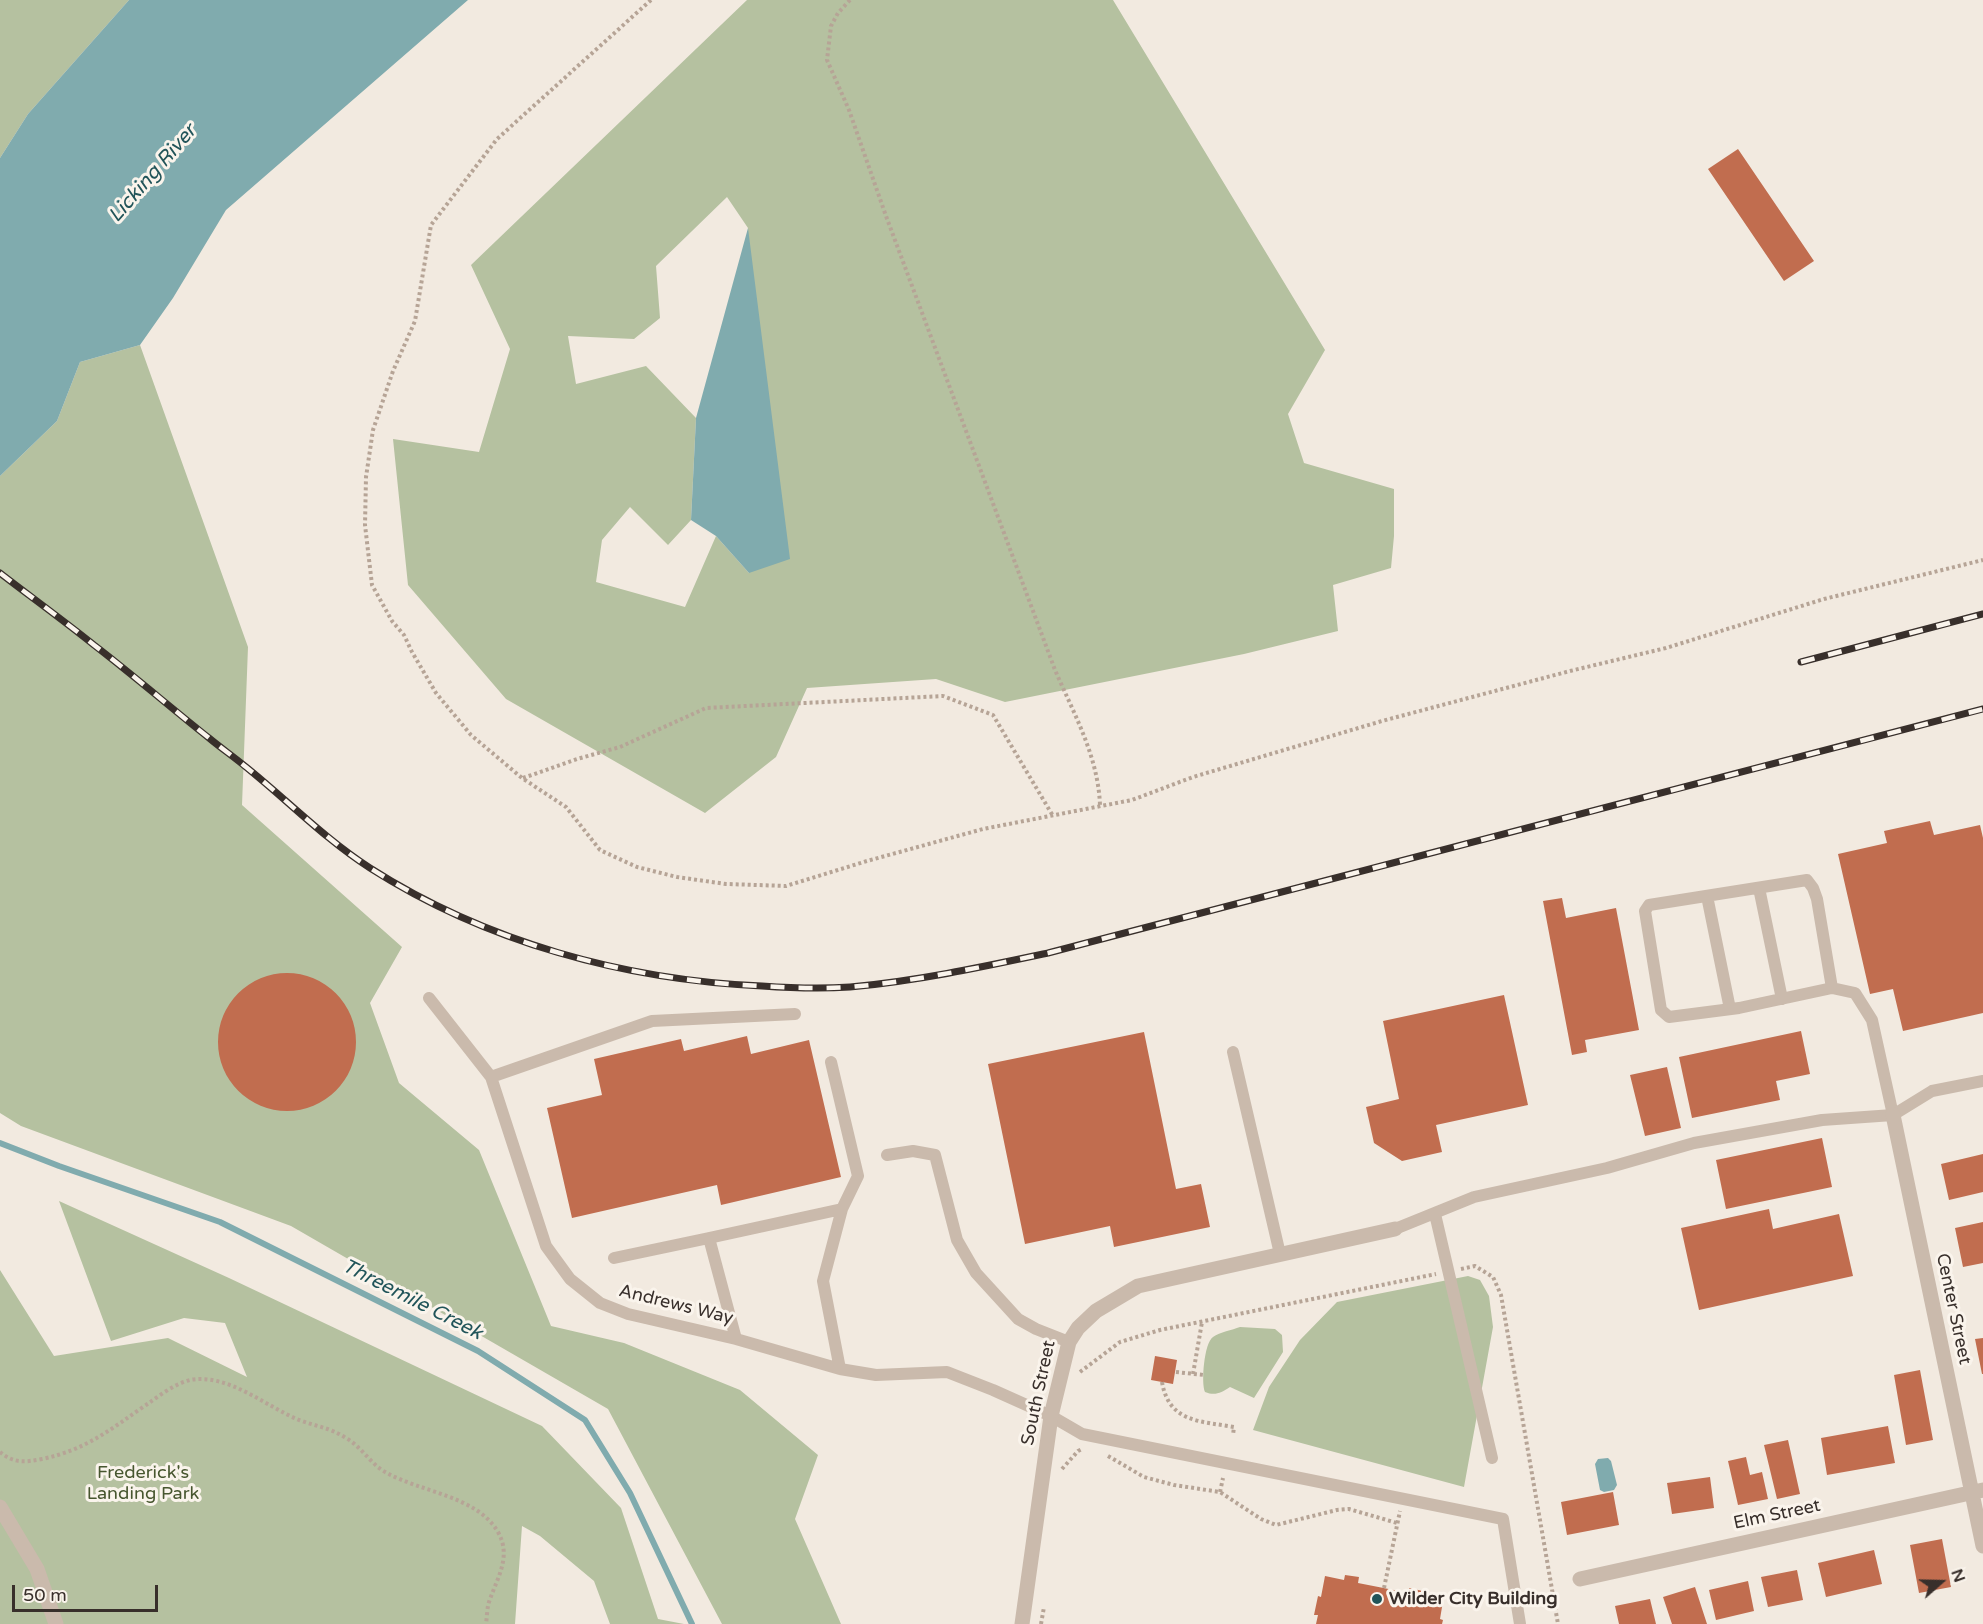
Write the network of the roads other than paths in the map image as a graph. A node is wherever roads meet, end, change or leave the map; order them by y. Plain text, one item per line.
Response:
1 (1759, 888) junction
2 (1707, 896) junction
3 (1832, 988) junction
4 (429, 998) dead end
5 (1782, 999) junction
6 (1730, 1009) junction
7 (795, 1014) dead end
8 (1233, 1052) dead end
9 (831, 1062) dead end
10 (491, 1077) junction
11 (1983, 1081) edge
12 (1893, 1115) junction
13 (887, 1155) dead end
14 (842, 1209) junction
15 (1435, 1214) junction
16 (1395, 1229) joint
17 (709, 1238) junction
18 (1280, 1254) junction
19 (614, 1258) dead end
20 (736, 1339) junction
21 (1069, 1342) junction
22 (840, 1369) junction
23 (1051, 1416) junction
24 (1492, 1458) dead end
25 (1977, 1492) edge
26 (0, 1507) edge
27 (1983, 1546) edge
28 (1580, 1579) dead end
29 (56, 1624) edge
30 (1022, 1624) edge
31 (1520, 1624) edge

1 - 2 lane
1 - 3 lane
1 - 5 lane
2 - 6 lane
2 - 6 lane
3 - 5 lane
3 - 12 lane
4 - 10 lane, Andrews Way
5 - 6 lane
7 - 10 lane
8 - 18 lane
9 - 14 lane
10 - 20 lane, Andrews Way
11 - 12 lane
12 - 15 lane
12 - 25 street, Center Street
13 - 21 lane
14 - 17 lane
14 - 22 lane
15 - 16 lane
15 - 24 lane
16 - 18 street, South Street
17 - 19 lane
17 - 20 lane
18 - 21 street, South Street
20 - 22 lane, Andrews Way
21 - 23 street, South Street
22 - 23 lane, Andrews Way
23 - 30 street, South Street
23 - 31 lane, Andrews Way
25 - 27 street, Center Street
25 - 28 street, Elm Street
26 - 29 street

